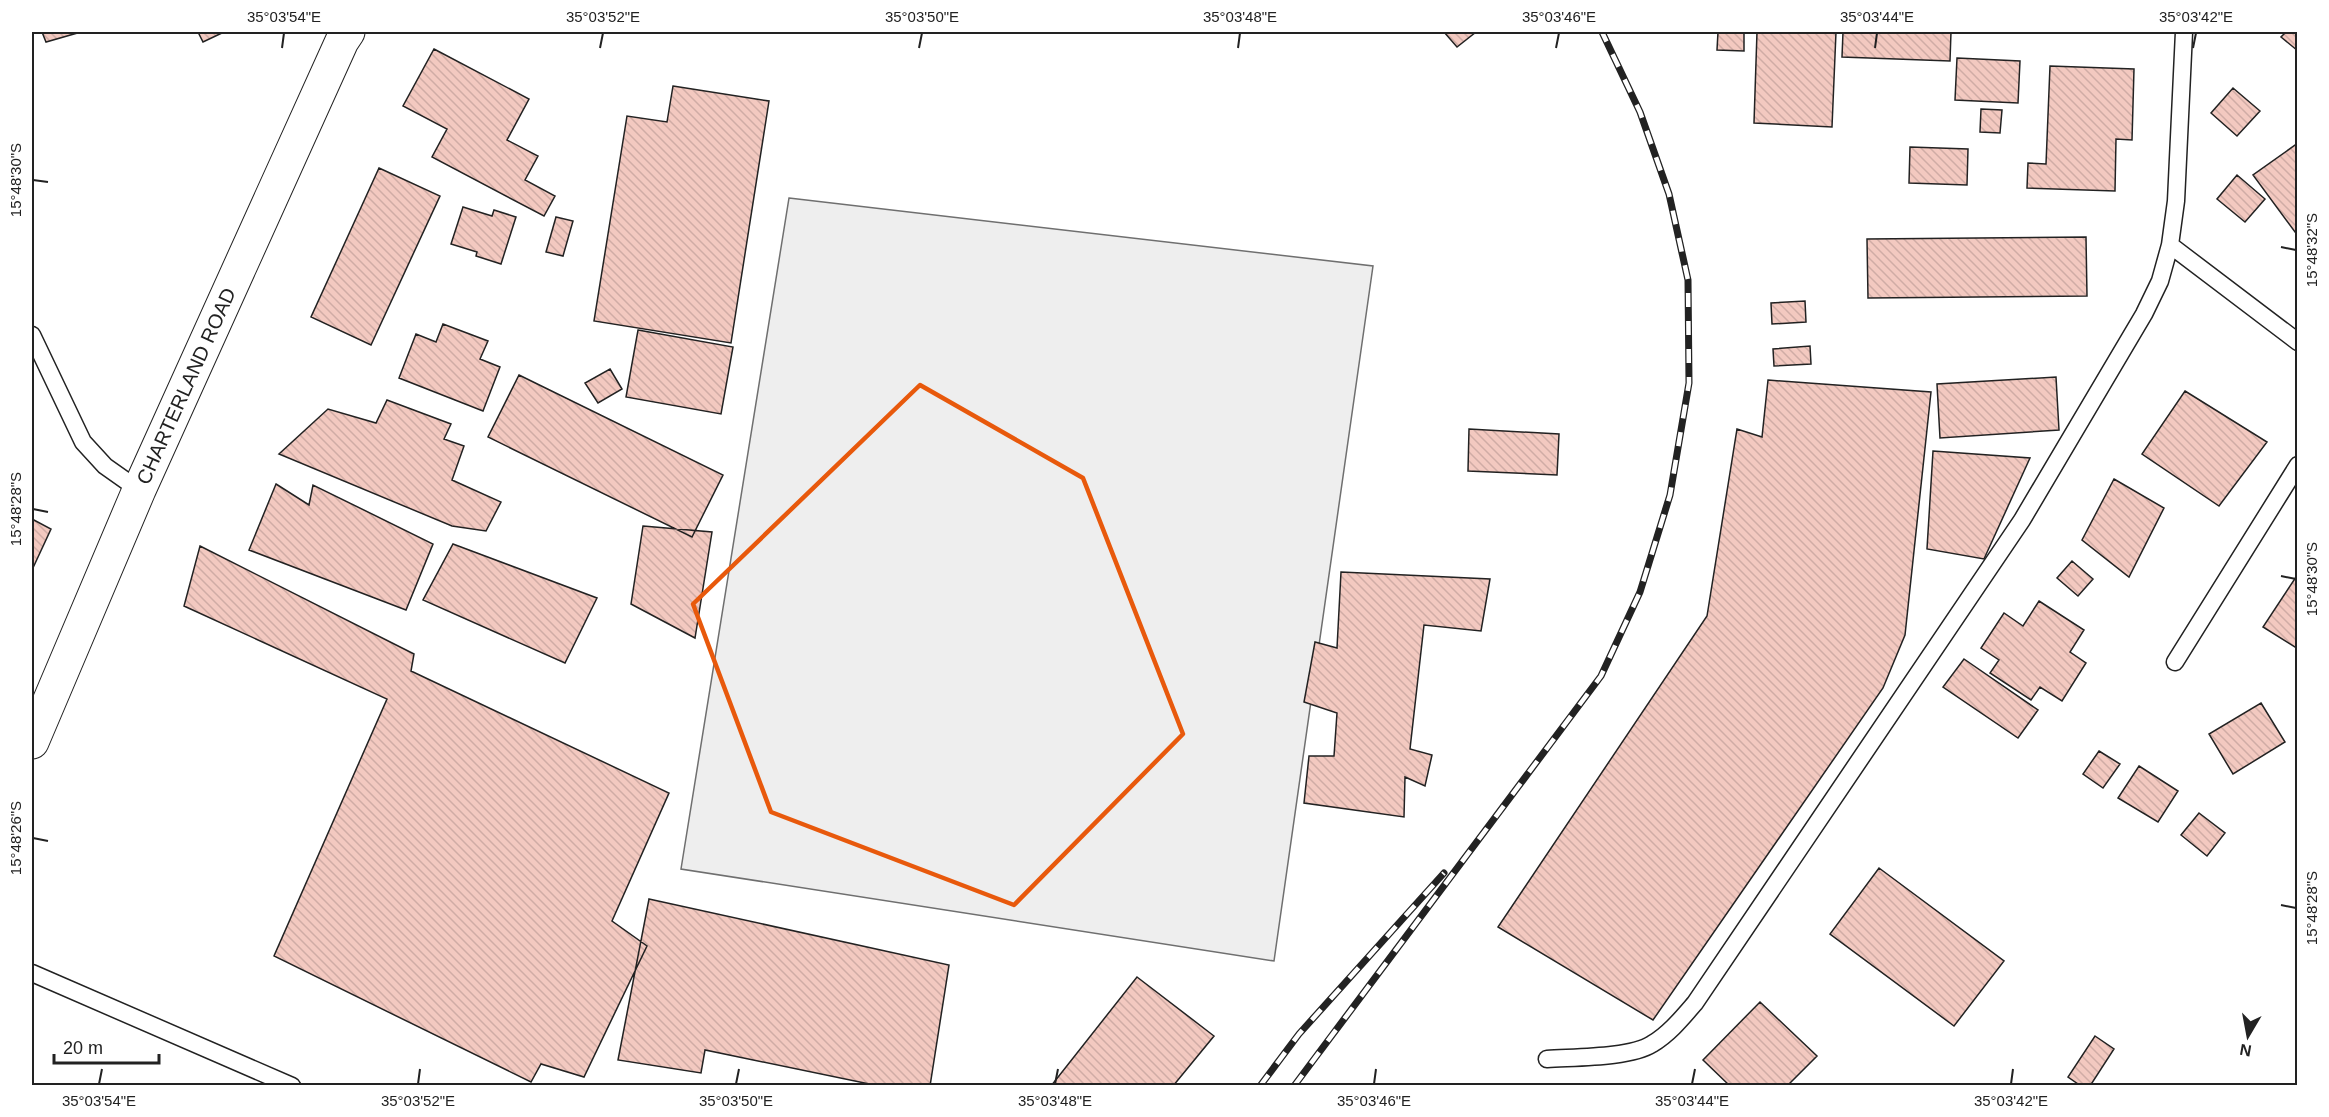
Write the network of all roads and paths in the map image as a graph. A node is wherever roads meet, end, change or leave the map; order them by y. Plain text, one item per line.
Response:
1 (348, 32) edge
2 (2184, 32) edge
3 (2170, 245) junction
4 (32, 335) edge
5 (2298, 342) edge
6 (2298, 465) edge
7 (139, 489) junction
8 (2175, 662) dead end
9 (32, 742) edge
10 (32, 973) edge
11 (1547, 1059) dead end
12 (292, 1086) edge

1 - 7 street, CHARTERLAND ROAD
2 - 3 lane
3 - 5 lane
3 - 11 lane
4 - 7 lane
6 - 8 lane
7 - 9 street, CHARTERLAND ROAD
10 - 12 lane

